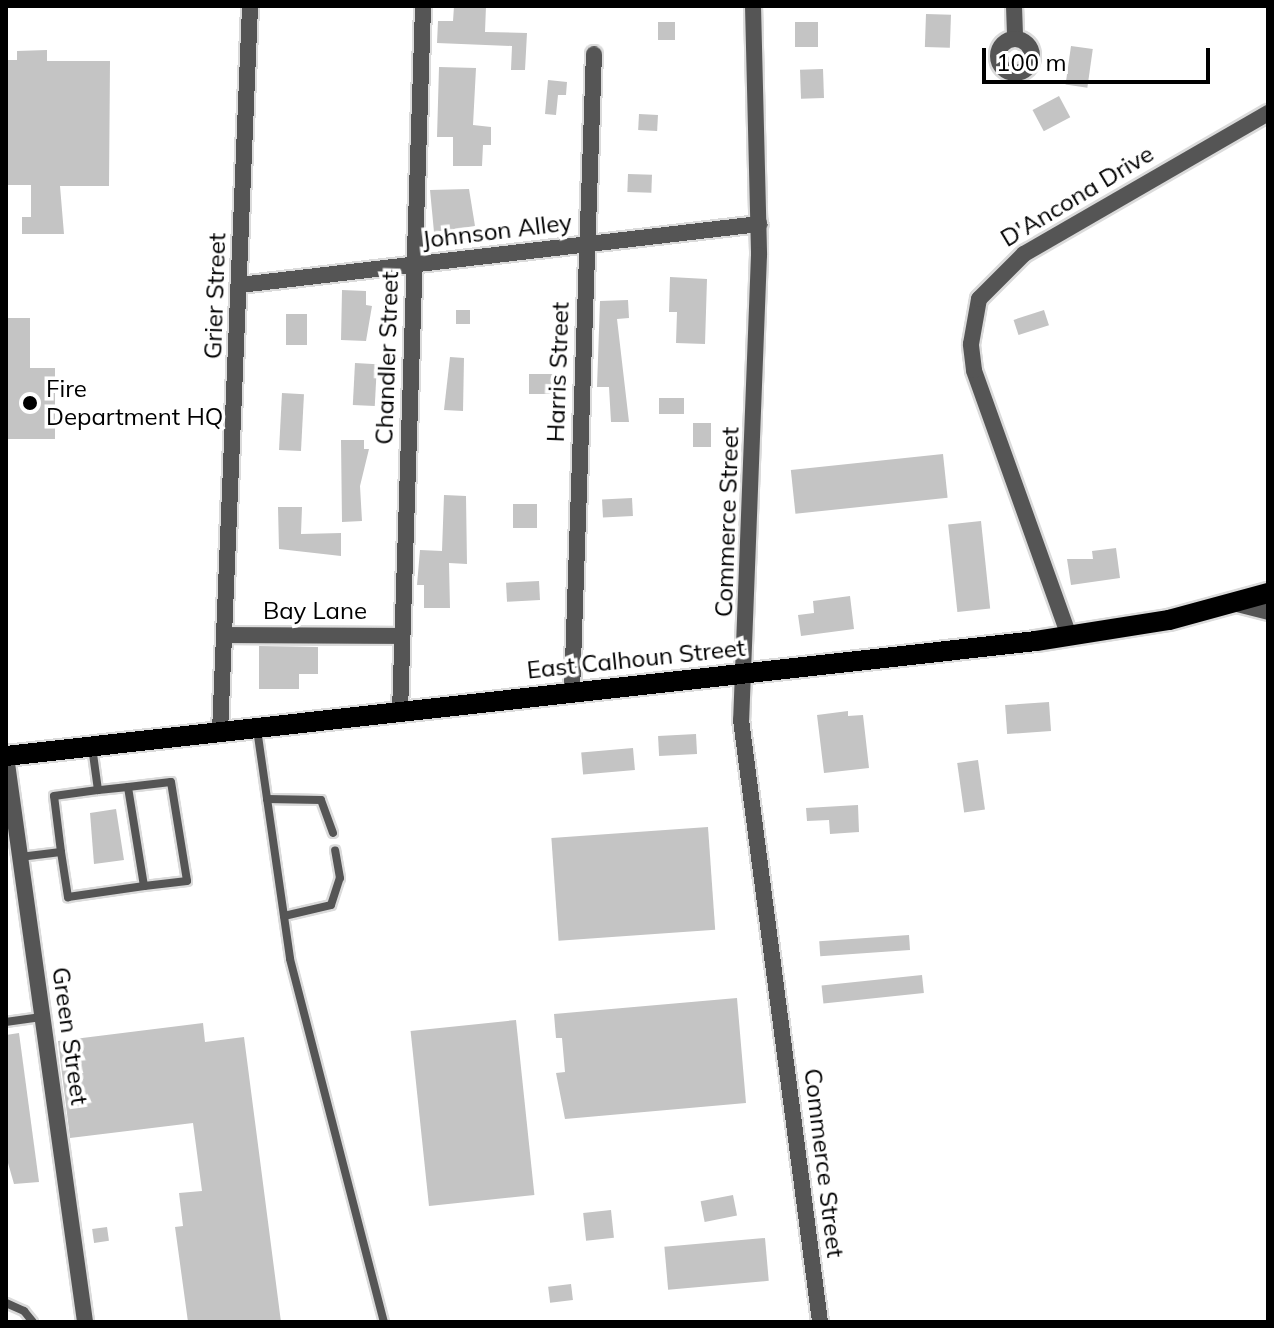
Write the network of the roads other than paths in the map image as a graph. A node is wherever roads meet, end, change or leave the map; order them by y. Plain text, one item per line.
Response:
1 (250, 6) edge
2 (423, 6) edge
3 (753, 6) edge
4 (1014, 6) edge
5 (1015, 39) dead end
6 (594, 54) dead end
7 (1268, 113) edge
8 (759, 224) junction
9 (587, 245) junction
10 (414, 265) junction
11 (240, 285) junction
12 (1268, 593) edge
13 (1237, 604) junction
14 (1268, 612) edge
15 (227, 635) junction
16 (402, 636) junction
17 (1069, 636) junction
18 (743, 673) junction
19 (572, 692) junction
20 (400, 712) junction
21 (257, 728) junction
22 (220, 732) junction
23 (92, 747) junction
24 (6, 756) edge
25 (128, 787) junction
26 (98, 790) junction
27 (9, 796) edge
28 (267, 799) junction
29 (333, 833) dead end
30 (335, 850) dead end
31 (61, 852) junction
32 (20, 857) junction
33 (144, 886) junction
34 (284, 916) junction
35 (43, 1017) junction
36 (6, 1022) edge
37 (6, 1303) edge
38 (33, 1322) edge
39 (85, 1322) edge
40 (384, 1322) edge
41 (820, 1322) edge

1 - 11 street, Grier Street
2 - 10 street, Chandler Street
3 - 8 street, Commerce Street
4 - 5 street
6 - 9 street, Harris Street
7 - 17 street, D'Ancona Drive
8 - 9 street, Johnson Alley
8 - 18 street, Commerce Street
9 - 10 street, Johnson Alley
9 - 19 street, Harris Street
10 - 11 street, Johnson Alley
10 - 16 street, Chandler Street
11 - 15 street, Grier Street
12 - 13 main road
13 - 14 street, East Calhoun Street
13 - 17 main road, East Calhoun Street
15 - 16 street, Bay Lane
15 - 22 street, Grier Street
16 - 20 street, Chandler Street
17 - 18 main road, East Calhoun Street
18 - 19 main road, East Calhoun Street
18 - 41 street, Commerce Street
19 - 20 main road, East Calhoun Street
20 - 21 main road, East Calhoun Street
21 - 22 main road, East Calhoun Street
21 - 28 lane
22 - 23 main road, East Calhoun Street
23 - 24 main road, East Calhoun Street
23 - 26 lane
24 - 27 street, Green Street
25 - 26 lane
25 - 33 lane
25 - 33 lane
26 - 31 lane
27 - 32 street, Green Street
28 - 29 lane
28 - 34 lane
30 - 34 lane
31 - 32 lane
31 - 33 lane
32 - 35 street, Green Street
34 - 40 lane
35 - 36 lane
35 - 39 street, Green Street
37 - 38 lane

